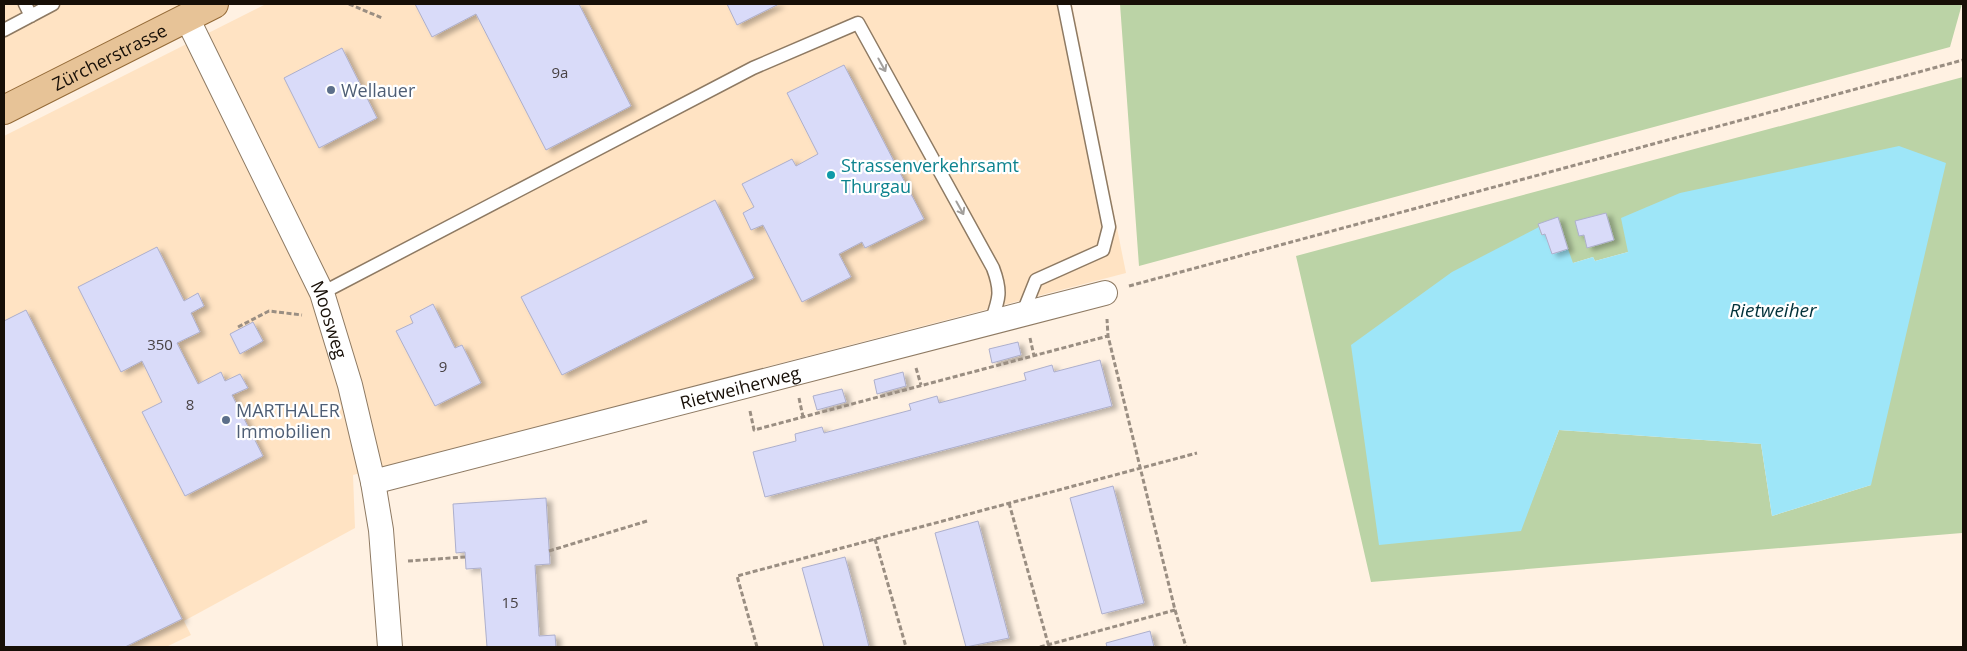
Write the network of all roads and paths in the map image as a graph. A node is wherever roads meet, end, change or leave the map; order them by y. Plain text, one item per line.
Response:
1 (25, 4) edge
2 (53, 4) edge
3 (214, 4) edge
4 (349, 4) edge
5 (1064, 4) edge
6 (184, 11) edge
7 (31, 16) junction
8 (382, 18) dead end
9 (4, 30) edge
10 (1963, 60) edge
11 (4, 110) edge
12 (322, 293) junction
13 (1106, 293) junction
14 (1022, 314) junction
15 (307, 315) dead end
16 (991, 322) junction
17 (238, 327) dead end
18 (1108, 336) junction
19 (915, 364) dead end
20 (921, 386) junction
21 (798, 395) dead end
22 (749, 408) dead end
23 (803, 417) junction
24 (1197, 453) dead end
25 (1141, 468) junction
26 (373, 482) junction
27 (1009, 503) junction
28 (647, 521) dead end
29 (875, 539) junction
30 (549, 550) dead end
31 (465, 557) dead end
32 (405, 561) dead end
33 (1175, 610) junction
34 (1049, 646) edge
35 (390, 647) edge
36 (757, 647) edge
37 (906, 647) edge
38 (1040, 647) edge
39 (1186, 647) edge

1 - 7 lane
2 - 7 lane
3 - 6 main road, Zürcherstrasse
4 - 8 path
5 - 14 lane
6 - 11 main road, Zürcherstrasse
6 - 12 street, Moosweg
7 - 9 lane
10 - 13 path
12 -> 16 lane
12 - 26 street, Moosweg
13 - 14 street, Rietweiherweg
13 - 18 path
14 - 16 street, Rietweiherweg
15 - 17 path
16 - 26 street, Rietweiherweg
18 - 20 path
18 - 25 path
19 - 20 path
20 - 23 path
21 - 23 path
22 - 23 path
24 - 25 path
25 - 27 path
25 - 33 path
26 - 35 street, Moosweg
27 - 29 path
27 - 34 path
28 - 30 path
29 - 36 path
29 - 37 path
31 - 32 path
33 - 34 path
33 - 39 path
34 - 38 path

